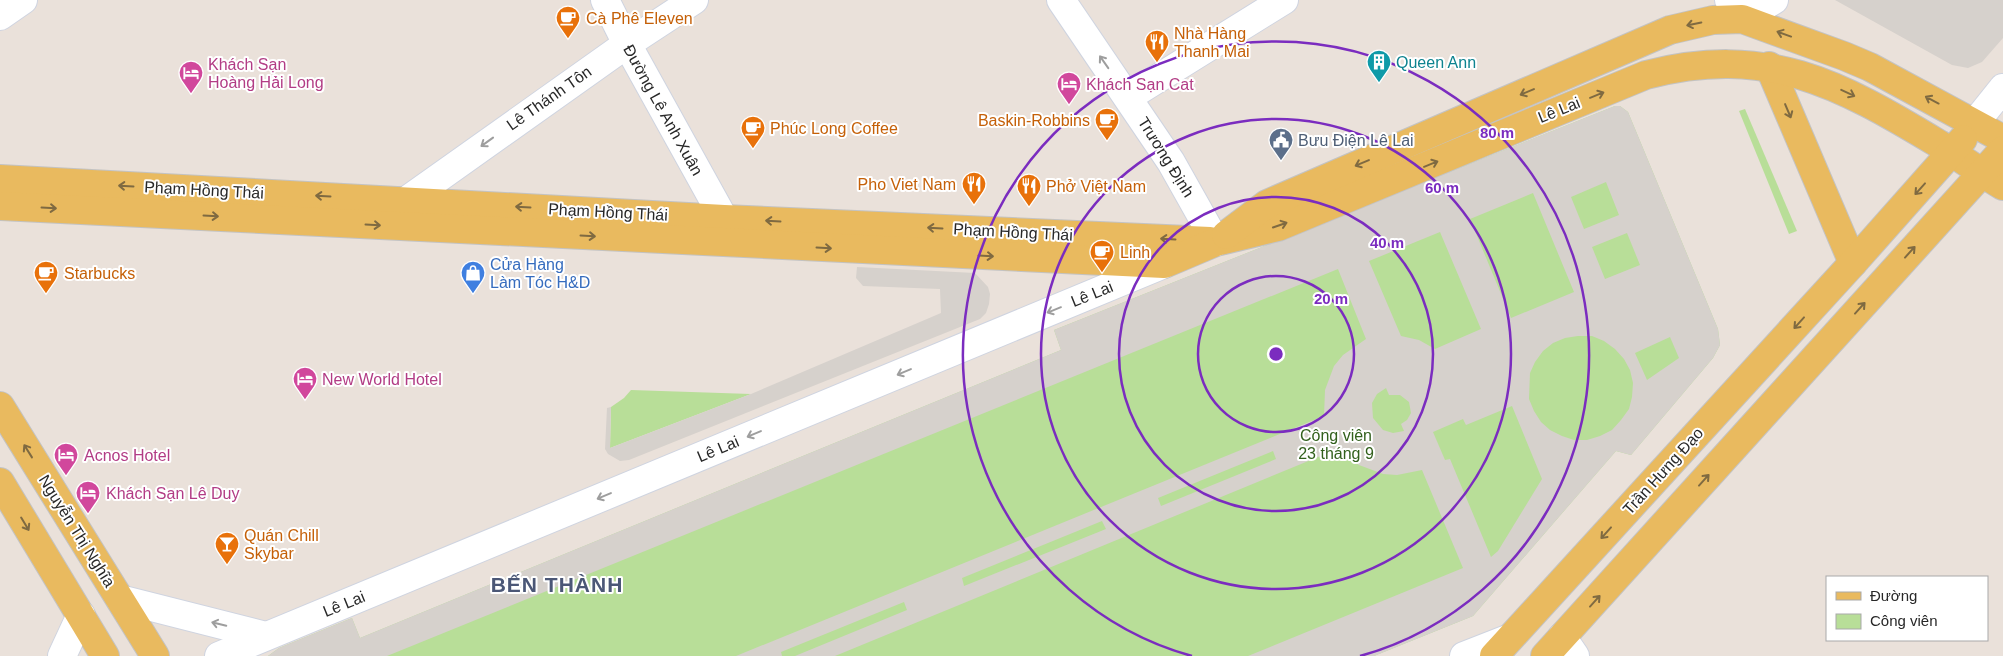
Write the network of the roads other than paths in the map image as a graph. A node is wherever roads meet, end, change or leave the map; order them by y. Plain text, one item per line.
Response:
1 (23, 0) edge
2 (605, 0) edge
3 (694, 0) edge
4 (1062, 0) edge
5 (1284, 0) edge
6 (1774, 0) edge
7 (1736, 10) edge
8 (0, 16) edge
9 (627, 44) junction
10 (1769, 66) junction
11 (2003, 88) edge
12 (1128, 97) junction
13 (1975, 123) junction
14 (2003, 139) edge
15 (2003, 150) edge
16 (1952, 153) junction
17 (0, 179) edge
18 (1992, 180) edge
19 (406, 200) junction
20 (0, 206) edge
21 (723, 231) junction
22 (1216, 242) junction
23 (1853, 263) junction
24 (1164, 264) junction
25 (0, 406) edge
26 (0, 482) edge
27 (120, 599) junction
28 (81, 615) junction
29 (261, 646) edge
30 (1502, 647) edge
31 (1559, 651) edge
32 (62, 656) edge
33 (105, 656) edge
34 (155, 656) edge
35 (219, 656) edge
36 (1464, 656) edge

1 - 8 main road
2 - 9 main road, Đường Lê Anh Xuân
3 - 9 main road, Lê Thánh Tôn
12 -> 4 main road, Trương Định
5 - 12 main road
6 - 7 main road
13 -> 7 main road
7 -> 22 main road, Lê Lai
9 -> 19 main road, Lê Thánh Tôn
9 - 21 main road, Đường Lê Anh Xuân
10 -> 16 main road, Lê Lai
22 -> 10 main road, Lê Lai
10 -> 23 main road
11 - 13 main road
12 - 22 main road, Trương Định
13 - 14 main road
13 - 16 main road, Trần Hưng Đạo
15 - 18 main road
16 - 18 main road, Lê Lai
16 -> 23 main road, Trần Hưng Đạo
19 -> 17 main road, Phạm Hồng Thái
31 -> 18 main road
21 -> 19 main road, Phạm Hồng Thái
20 -> 21 main road, Phạm Hồng Thái
22 -> 21 main road, Phạm Hồng Thái
21 -> 24 main road, Phạm Hồng Thái
22 - 24 main road, Lê Lai
23 -> 30 main road, Trần Hưng Đạo
24 -> 29 main road, Lê Lai
27 -> 25 main road, Nguyễn Thị Nghĩa
26 -> 28 main road
29 -> 27 main road
27 - 34 main road, Nguyễn Thị Nghĩa
28 - 32 main road
28 - 33 main road
29 - 35 main road, Lê Lai
30 - 36 main road

